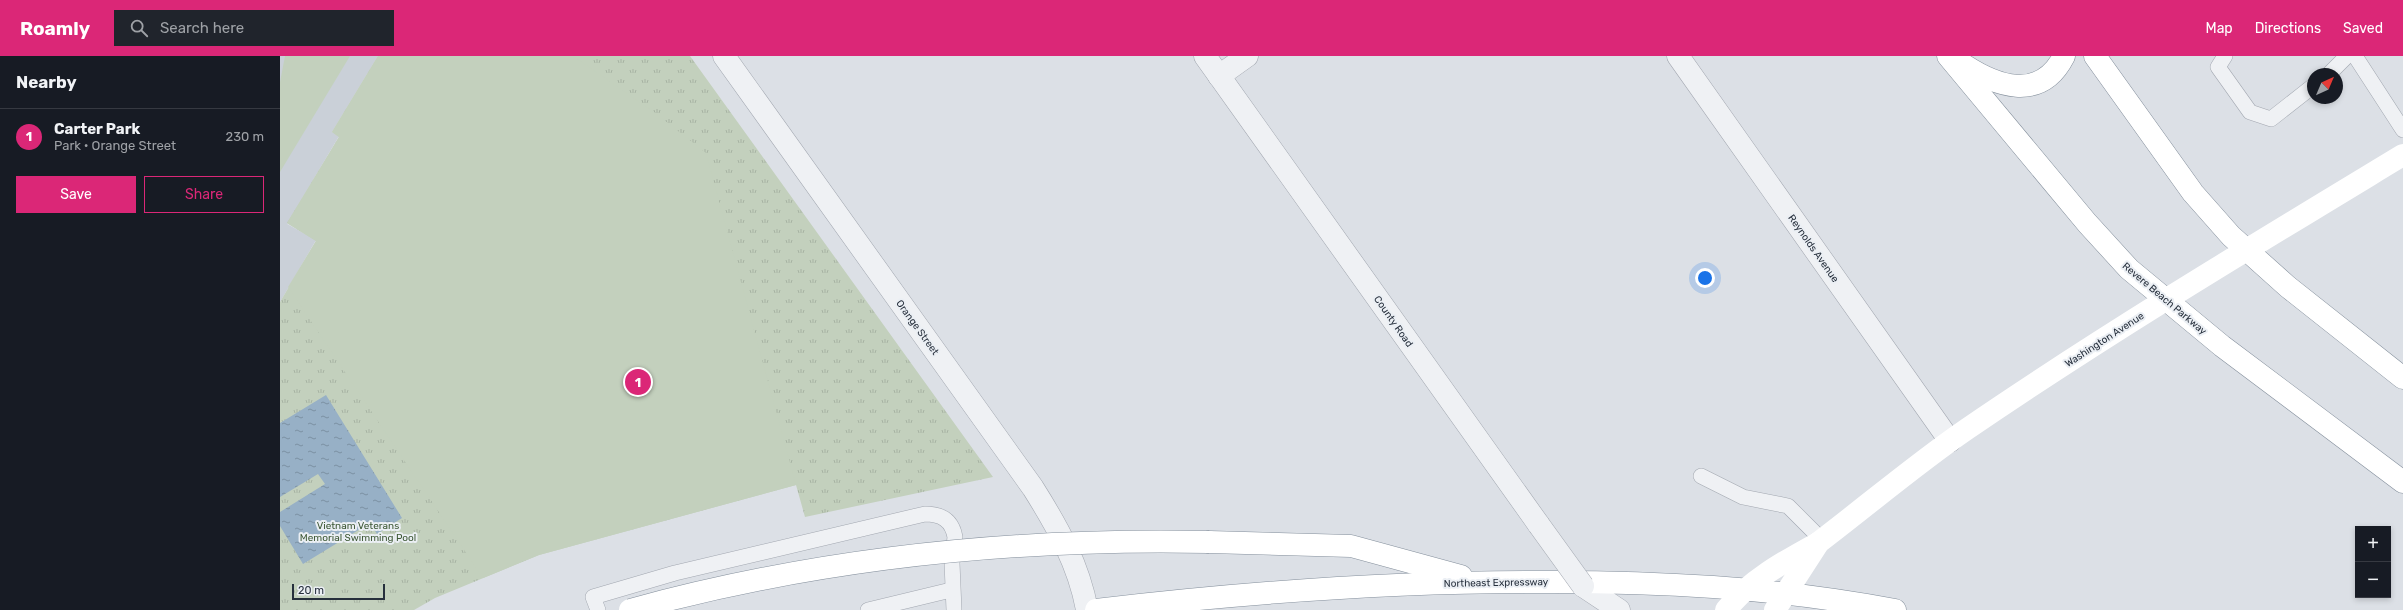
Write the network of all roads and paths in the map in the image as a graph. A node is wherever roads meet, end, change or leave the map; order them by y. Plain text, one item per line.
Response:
1 (724, 56) edge
2 (1205, 56) edge
3 (1247, 56) edge
4 (1678, 56) edge
5 (1948, 56) edge
6 (1952, 56) edge
7 (2064, 56) edge
8 (2095, 56) edge
9 (2225, 56) edge
10 (2347, 56) edge
11 (2355, 56) edge
12 (2335, 68) edge
13 (1219, 76) junction
14 (2307, 91) edge
15 (2403, 130) edge
16 (2403, 155) edge
17 (2246, 251) junction
18 (2165, 299) junction
19 (2403, 378) edge
20 (1950, 441) junction
21 (1701, 476) dead end
22 (2403, 482) edge
23 (1820, 541) junction
24 (1483, 582) junction
25 (1583, 586) junction
26 (951, 590) junction
27 (598, 610) edge
28 (630, 610) edge
29 (868, 610) edge
30 (954, 610) edge
31 (1088, 610) edge
32 (1096, 610) edge
33 (1601, 610) edge
34 (1618, 610) edge
35 (1726, 610) edge
36 (1775, 610) edge
37 (1895, 610) edge

1 - 31 street, Orange Street
2 - 13 street, County Road
3 - 13 street
4 - 20 street, Reynolds Avenue
5 - 18 main road, Revere Beach Parkway
6 - 7 main road
8 - 17 main road
9 - 14 lane
10 - 12 lane
11 - 15 lane
13 - 25 street, County Road, bridge
16 - 17 main road, Washington Avenue
17 - 18 main road, Washington Avenue
17 - 19 main road
18 - 20 main road, Washington Avenue
18 - 22 main road, Revere Beach Parkway
20 - 23 main road, Washington Avenue
21 - 23 lane
23 - 35 main road, Washington Avenue, bridge
23 - 36 main road, Washington Avenue, bridge
24 - 28 main road, bridge
24 - 32 main road, Northeast Expressway
24 - 37 main road, Northeast Expressway
25 - 33 street, County Road
25 - 34 street, County Road
26 - 27 lane
26 - 29 lane
26 - 30 lane

